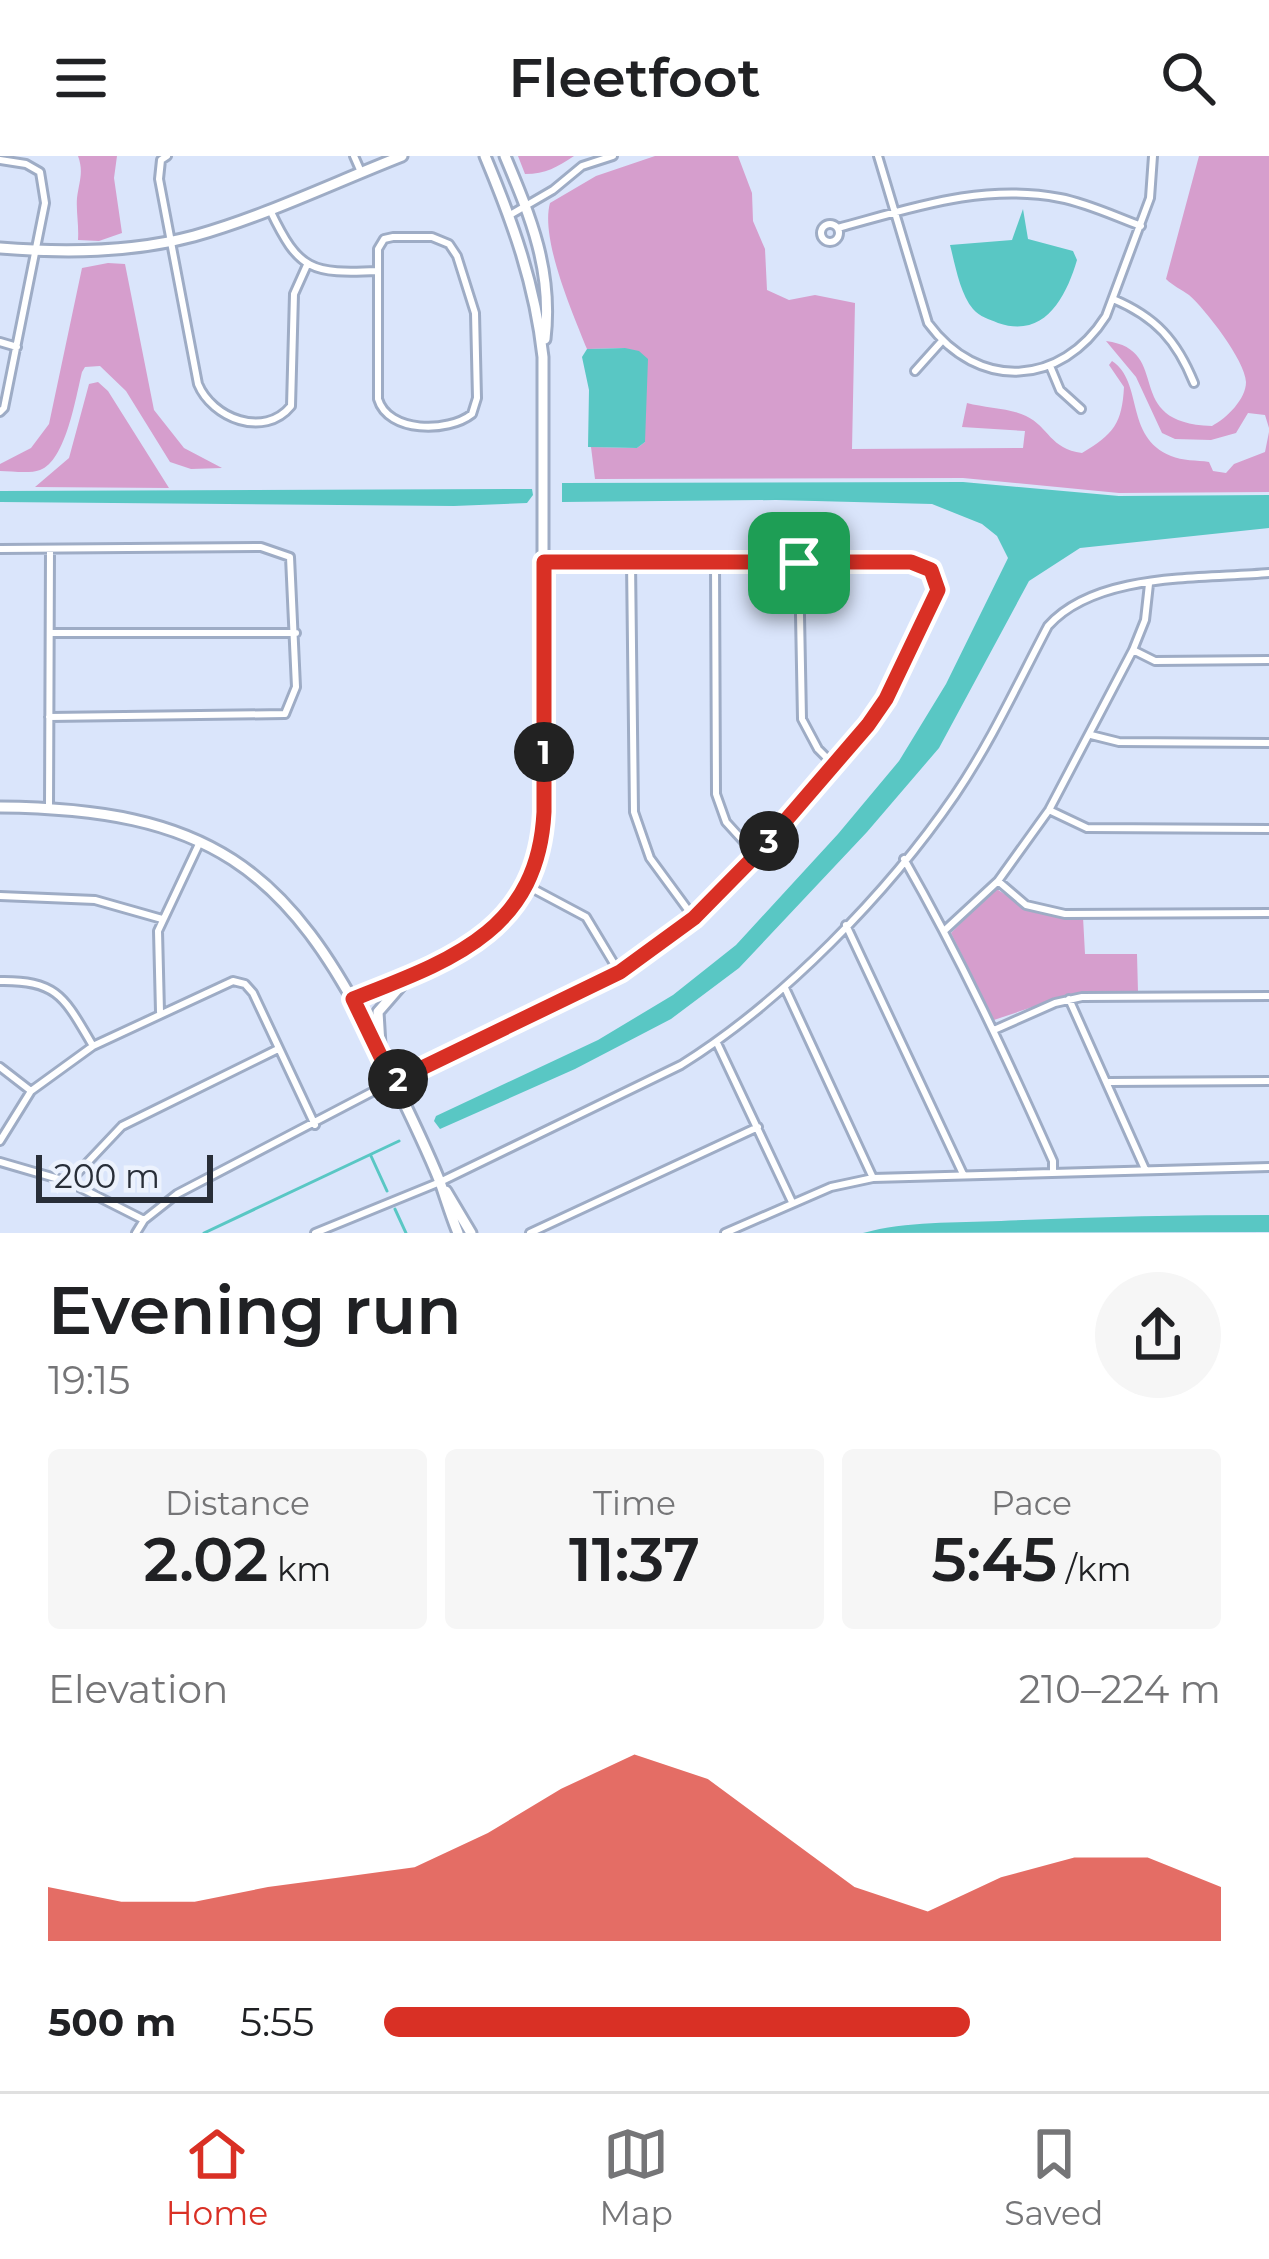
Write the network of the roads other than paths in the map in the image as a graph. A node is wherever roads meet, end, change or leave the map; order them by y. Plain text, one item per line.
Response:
1 (167, 156) edge
2 (354, 156) edge
3 (402, 156) edge
4 (485, 156) edge
5 (505, 156) edge
6 (613, 156) edge
7 (878, 156) edge
8 (1154, 156) edge
9 (0, 160) edge
10 (361, 172) junction
11 (527, 204) junction
12 (270, 210) junction
13 (894, 212) junction
14 (510, 214) junction
15 (1141, 226) junction
16 (838, 228) dead end
17 (170, 241) junction
18 (0, 248) edge
19 (35, 250) junction
20 (307, 265) junction
21 (378, 271) junction
22 (1113, 299) junction
23 (0, 342) edge
24 (941, 342) junction
25 (17, 346) junction
26 (543, 357) junction
27 (1050, 366) junction
28 (915, 370) dead end
29 (1194, 383) dead end
30 (1081, 409) dead end
31 (0, 412) edge
32 (0, 549) edge
33 (50, 549) junction
34 (544, 562) junction
35 (631, 562) junction
36 (715, 562) junction
37 (799, 563) junction
38 (1269, 573) edge
39 (1149, 584) junction
40 (50, 633) junction
41 (296, 633) junction
42 (1133, 650) junction
43 (1269, 660) edge
44 (50, 716) junction
45 (1091, 735) junction
46 (1269, 742) edge
47 (835, 766) junction
48 (0, 807) edge
49 (49, 808) junction
50 (1049, 810) junction
51 (1269, 829) edge
52 (200, 842) junction
53 (756, 855) junction
54 (904, 859) junction
55 (998, 881) junction
56 (526, 885) junction
57 (0, 896) edge
58 (1269, 913) edge
59 (694, 918) junction
60 (161, 919) junction
61 (846, 925) junction
62 (945, 930) junction
63 (620, 972) junction
64 (411, 976) junction
65 (0, 980) edge
66 (785, 988) junction
67 (1269, 996) edge
68 (353, 999) junction
69 (1069, 999) junction
70 (160, 1012) junction
71 (994, 1030) junction
72 (717, 1042) junction
73 (93, 1046) junction
74 (278, 1049) junction
75 (381, 1056) junction
76 (0, 1067) edge
77 (1269, 1081) edge
78 (393, 1082) junction
79 (1108, 1082) junction
80 (31, 1090) junction
81 (315, 1125) junction
82 (758, 1127) junction
83 (0, 1141) edge
84 (0, 1162) edge
85 (1269, 1167) edge
86 (1145, 1169) junction
87 (1053, 1171) junction
88 (963, 1174) junction
89 (873, 1178) junction
90 (69, 1182) junction
91 (440, 1182) junction
92 (792, 1202) junction
93 (144, 1220) junction
94 (345, 1220) junction
95 (136, 1233) edge
96 (315, 1233) edge
97 (351, 1233) edge
98 (458, 1233) edge
99 (471, 1233) edge
100 (530, 1233) edge
101 (725, 1233) edge

1 - 17 street
2 - 10 street
3 - 10 main road
4 - 14 main road
5 - 11 main road
6 - 11 street
7 - 13 street
8 - 15 street
9 - 19 street
10 - 12 main road
11 - 14 street
11 - 26 main road
12 - 17 main road
12 - 20 street
13 - 15 street
13 - 16 street
13 - 24 street
14 - 26 main road
15 - 22 street
17 - 19 main road
17 - 20 street
18 - 19 main road
19 - 25 street
20 - 21 street
21 - 21 street
22 - 27 street
22 - 29 street
23 - 25 street
24 - 27 street
24 - 28 street
25 - 31 street
26 - 34 main road
27 - 30 street
32 - 33 street
33 - 40 street
33 - 41 street
34 - 35 street
34 - 56 main road
35 - 36 street
35 - 59 street
36 - 37 street
36 - 53 street
37 - 47 street
37 - 47 street
38 - 39 street
39 - 42 street
39 - 54 street
40 - 41 street
40 - 44 street
41 - 44 street
42 - 43 street
42 - 45 street
44 - 49 street
45 - 46 street
45 - 50 street
47 - 53 street
48 - 49 main road
49 - 52 main road
50 - 51 street
50 - 55 street
52 - 60 street
52 - 68 main road
53 - 59 street
54 - 61 street
54 - 62 street
55 - 58 street
55 - 62 street
56 - 63 street
56 - 64 main road
57 - 60 street
59 - 63 street
60 - 70 street
61 - 66 street
61 - 88 street
62 - 71 street
63 - 78 street
64 - 68 main road
64 - 75 main road
65 - 73 street
66 - 72 street
66 - 89 street
67 - 69 street
68 - 75 main road
69 - 71 street
69 - 79 street
70 - 73 street
70 - 74 street
71 - 87 street
72 - 82 street
72 - 91 street
73 - 80 street
74 - 81 street
74 - 90 street
75 - 78 main road
76 - 80 street
77 - 79 street
78 - 81 street
78 - 91 main road
79 - 86 street
80 - 83 street
81 - 93 street
82 - 92 street
82 - 100 street
84 - 90 street
85 - 86 street
86 - 87 street
87 - 88 street
88 - 89 street
89 - 92 street
90 - 93 street
91 - 94 street
91 - 98 main road
91 - 99 main road
92 - 101 street
93 - 95 street
94 - 96 street
94 - 97 street

